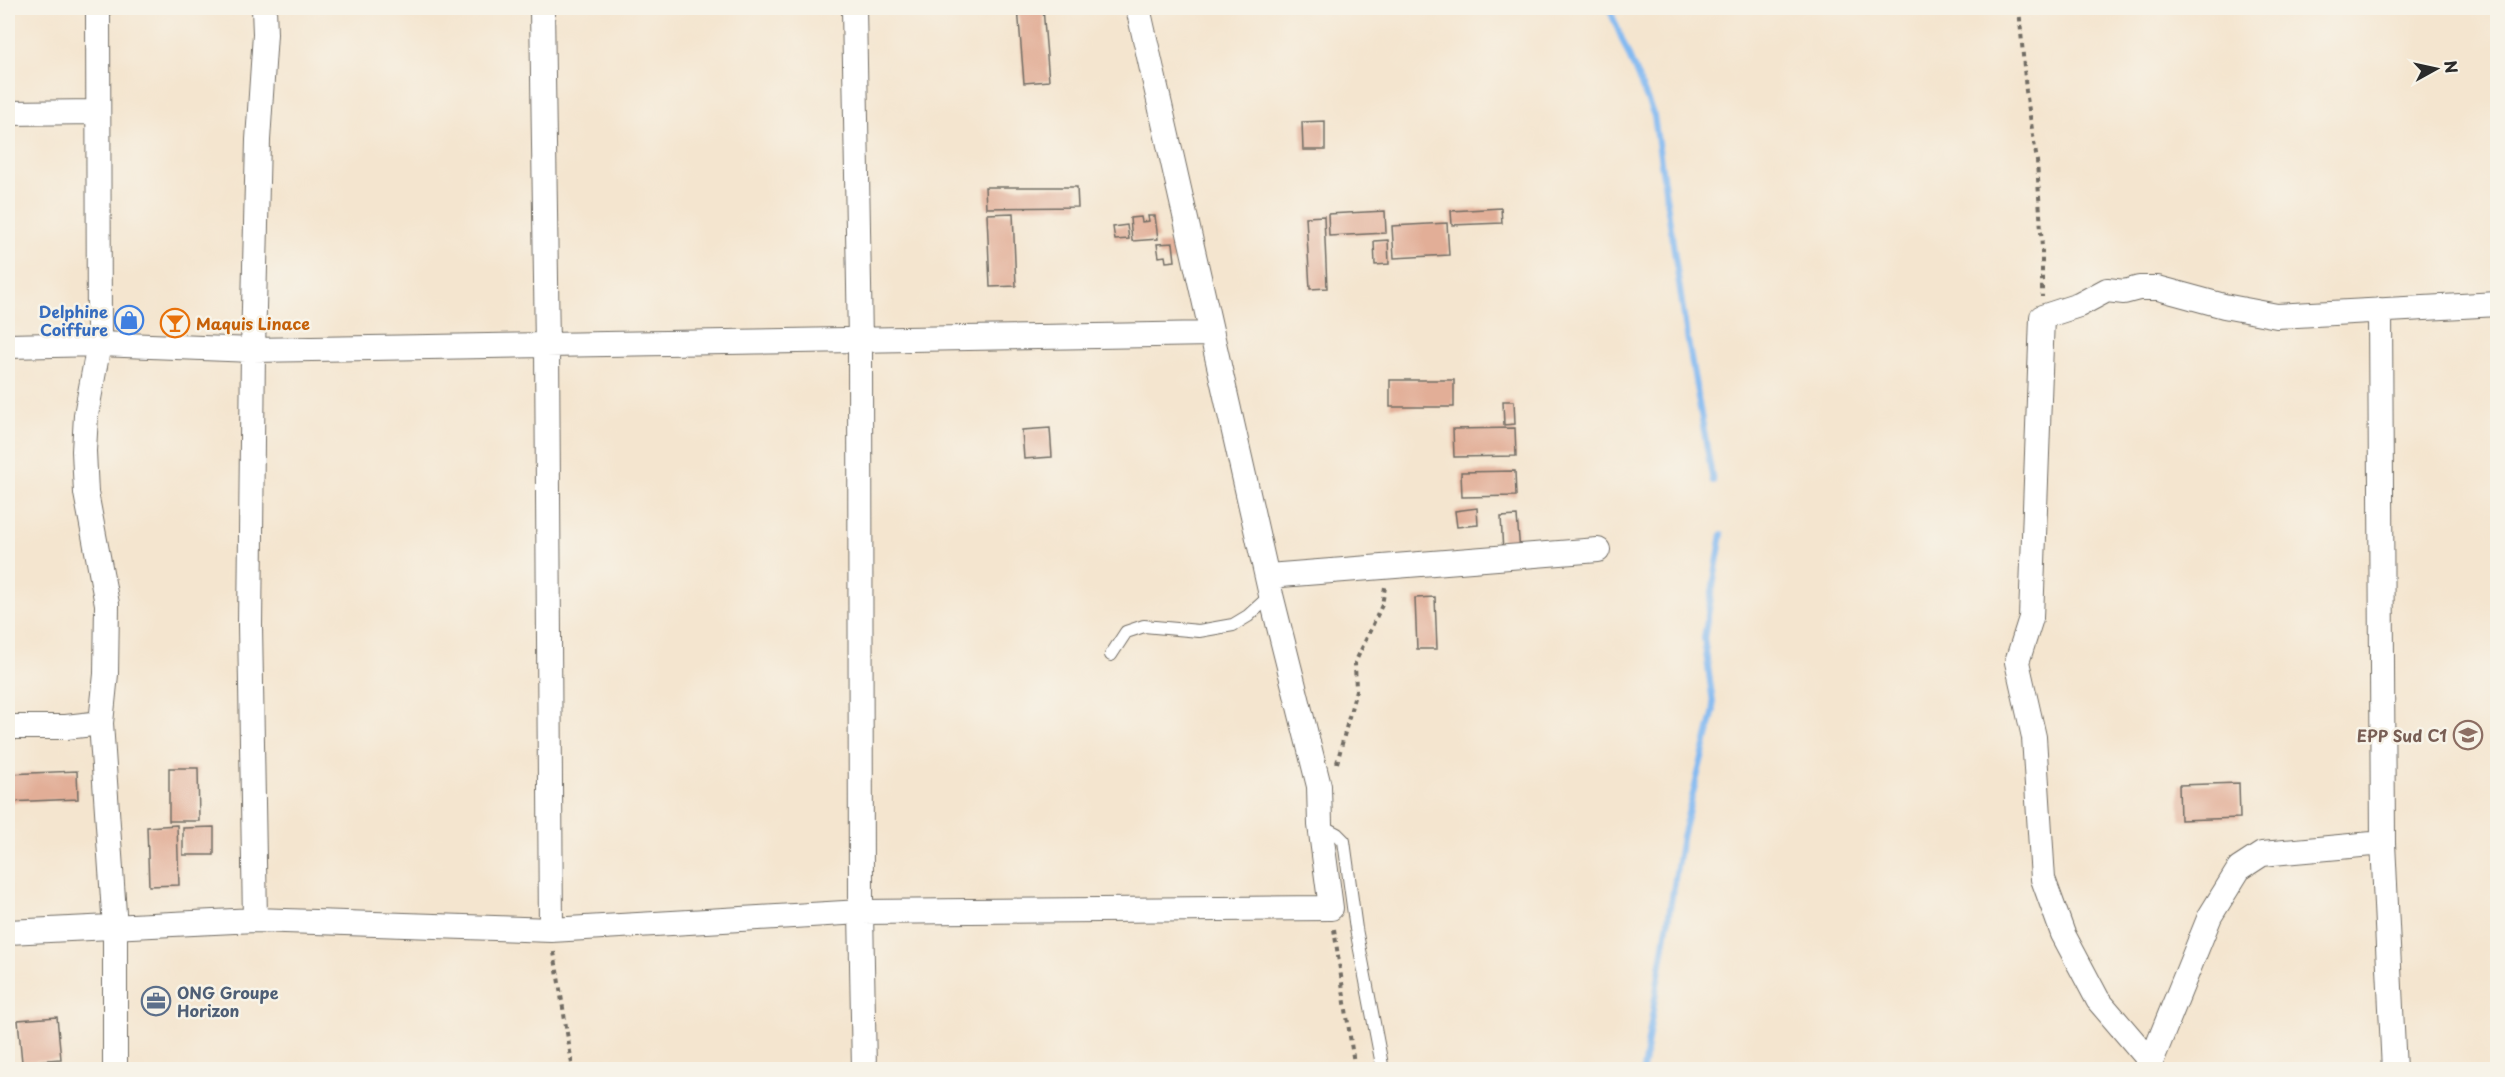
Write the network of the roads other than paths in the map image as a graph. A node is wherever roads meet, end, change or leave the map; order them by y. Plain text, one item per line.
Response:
1 (98, 8) edge
2 (264, 8) edge
3 (542, 8) edge
4 (854, 8) edge
5 (1138, 8) edge
6 (98, 112) junction
7 (8, 113) edge
8 (2498, 304) edge
9 (2380, 310) junction
10 (1212, 334) junction
11 (860, 340) junction
12 (99, 344) junction
13 (8, 346) edge
14 (547, 347) junction
15 (253, 350) junction
16 (1598, 550) dead end
17 (1270, 586) junction
18 (1111, 656) dead end
19 (101, 723) junction
20 (8, 727) edge
21 (1320, 825) junction
22 (2384, 843) junction
23 (861, 912) junction
24 (255, 920) junction
25 (115, 928) junction
26 (551, 930) junction
27 (8, 932) edge
28 (2150, 1066) edge
29 (115, 1070) edge
30 (864, 1070) edge
31 (1383, 1070) edge
32 (2394, 1070) edge

1 - 6 street
2 - 15 street
3 - 14 street
4 - 11 street
5 - 10 street
6 - 7 street
6 - 12 street
8 - 9 street
9 - 22 street
9 - 28 street
10 - 11 street
10 - 17 street
11 - 14 street
11 - 23 street
12 - 13 street
12 - 15 street
12 - 19 street
14 - 15 street
14 - 26 street
15 - 24 street
16 - 17 street
17 - 18 lane
17 - 21 street
19 - 20 street
19 - 25 street
21 - 23 street
21 - 31 lane
22 - 28 street
22 - 32 street
23 - 26 street
23 - 30 street
24 - 25 street
24 - 26 street
25 - 27 street
25 - 29 street

